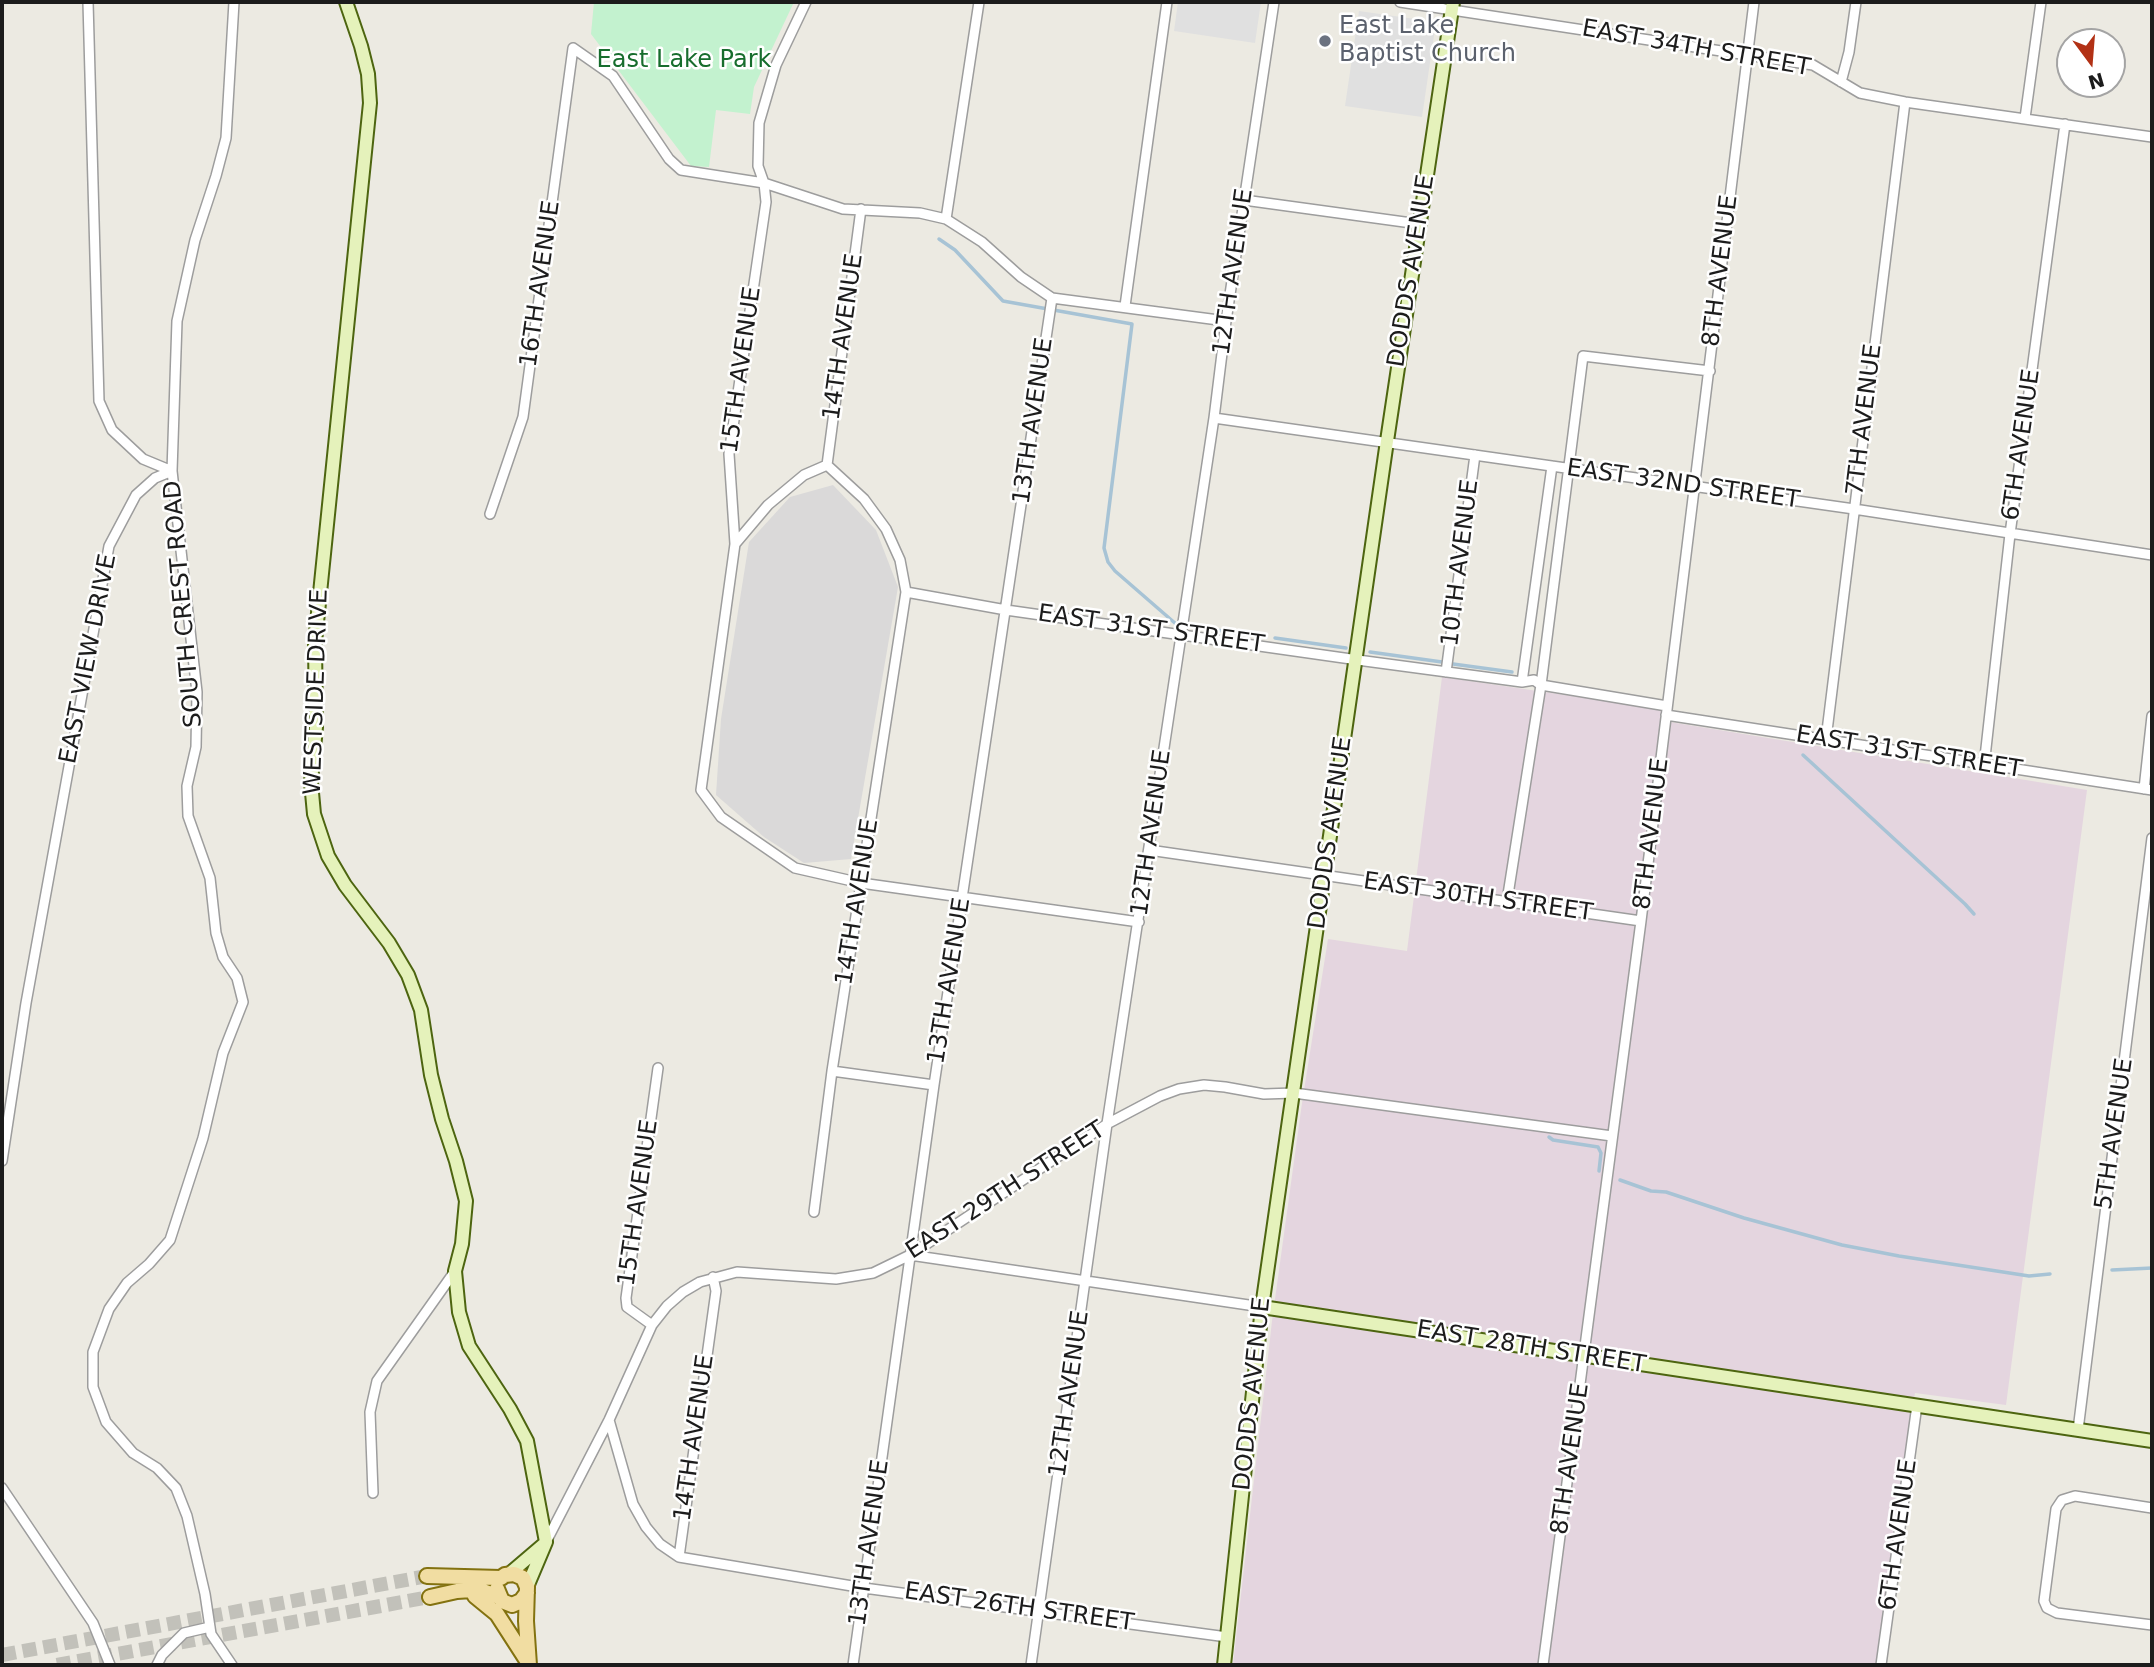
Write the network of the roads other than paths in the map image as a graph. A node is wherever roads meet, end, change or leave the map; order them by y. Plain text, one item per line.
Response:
1 (88, 2) edge
2 (234, 2) edge
3 (346, 2) edge
4 (806, 2) edge
5 (979, 2) edge
6 (1167, 2) edge
7 (1274, 2) edge
8 (1400, 2) edge
9 (1754, 2) edge
10 (1856, 2) edge
11 (2041, 2) edge
12 (1452, 5) edge
13 (1747, 54) junction
14 (1841, 82) junction
15 (1905, 102) junction
16 (2025, 118) junction
17 (2066, 124) junction
18 (2152, 137) edge
19 (764, 183) junction
20 (1244, 201) junction
21 (861, 209) junction
22 (946, 219) junction
23 (1419, 224) junction
24 (1052, 298) junction
25 (1125, 306) junction
26 (1226, 321) junction
27 (1710, 371) junction
28 (1214, 418) junction
29 (1387, 441) junction
30 (1475, 455) junction
31 (827, 465) junction
32 (1552, 466) junction
33 (1568, 468) junction
34 (172, 471) junction
35 (1694, 486) junction
36 (1854, 509) junction
37 (489, 514) dead end
38 (2010, 534) junction
39 (735, 544) junction
40 (2152, 555) edge
41 (906, 592) junction
42 (1006, 610) junction
43 (1180, 634) junction
44 (1356, 660) junction
45 (1447, 672) junction
46 (1522, 682) junction
47 (1541, 685) junction
48 (1667, 710) junction
49 (2152, 716) edge
50 (1826, 739) junction
51 (1984, 766) junction
52 (2148, 790) edge
53 (2152, 838) edge
54 (1149, 850) junction
55 (1324, 876) junction
56 (860, 883) junction
57 (963, 897) junction
58 (1507, 901) junction
59 (1139, 922) junction
60 (1641, 922) junction
61 (658, 1068) dead end
62 (832, 1071) junction
63 (934, 1085) junction
64 (1294, 1093) junction
65 (1107, 1124) junction
66 (1612, 1136) junction
67 (2, 1161) edge
68 (814, 1212) dead end
69 (910, 1255) junction
70 (455, 1271) junction
71 (713, 1277) junction
72 (1086, 1281) junction
73 (1262, 1307) junction
74 (652, 1325) junction
75 (1585, 1356) junction
76 (1917, 1405) junction
77 (609, 1420) junction
78 (2078, 1430) junction
79 (2152, 1441) edge
80 (2, 1488) edge
81 (373, 1493) dead end
82 (2152, 1508) edge
83 (546, 1542) junction
84 (679, 1557) junction
85 (427, 1576) tunnel mouth
86 (505, 1576) junction
87 (864, 1588) junction
88 (472, 1590) junction
89 (527, 1590) junction
90 (430, 1597) tunnel mouth
91 (503, 1600) junction
92 (1039, 1610) junction
93 (2152, 1625) edge
94 (210, 1627) junction
95 (1227, 1637) junction
96 (528, 1660) edge
97 (110, 1665) edge
98 (157, 1665) edge
99 (232, 1665) edge
100 (853, 1665) edge
101 (1031, 1665) edge
102 (1224, 1665) edge
103 (1543, 1665) edge
104 (1881, 1665) edge

1 - 34 street
2 - 34 street, SOUTH CREST ROAD
3 - 70 street, WESTSIDE DRIVE
4 - 19 street, 15TH AVENUE
5 - 22 street
6 - 25 street
7 - 20 street, 12TH AVENUE
8 - 12 street, EAST 34TH STREET
9 - 13 street, 8TH AVENUE
10 - 14 street
11 - 16 street
12 - 13 street, EAST 34TH STREET
12 - 23 street, DODDS AVENUE
13 - 14 street, EAST 34TH STREET
13 - 27 street, 8TH AVENUE
14 - 15 street, EAST 34TH STREET
15 - 16 street, EAST 34TH STREET
15 - 36 street, 7TH AVENUE
16 - 17 street, EAST 34TH STREET
17 - 18 street, EAST 34TH STREET
17 - 38 street, 6TH AVENUE
19 - 21 street
19 - 37 street, 16TH AVENUE
19 - 39 street, 15TH AVENUE
20 - 23 street
20 - 26 street, 12TH AVENUE
21 - 22 street
21 - 31 street, 14TH AVENUE
22 - 24 street
23 - 29 street, DODDS AVENUE
24 - 25 street
24 - 42 street, 13TH AVENUE
25 - 26 street
26 - 28 street, 12TH AVENUE
27 - 33 street
27 - 35 street, 8TH AVENUE
28 - 29 street, EAST 32ND STREET
28 - 43 street, 12TH AVENUE
29 - 30 street, EAST 32ND STREET
29 - 44 street, DODDS AVENUE
30 - 32 street, EAST 32ND STREET
30 - 45 street, 10TH AVENUE
31 - 39 street
31 - 41 street
32 - 33 street, EAST 32ND STREET
32 - 46 street
33 - 35 street, EAST 32ND STREET
33 - 47 street
34 - 67 street, EAST VIEW DRIVE
34 - 94 street, SOUTH CREST ROAD
35 - 36 street, EAST 32ND STREET
35 - 48 street, 8TH AVENUE
36 - 38 street, EAST 32ND STREET
36 - 50 street, 7TH AVENUE
38 - 40 street, EAST 32ND STREET
38 - 51 street, 6TH AVENUE
39 - 56 street, 15TH AVENUE
41 - 42 street, EAST 31ST STREET
41 - 56 street, 14TH AVENUE
42 - 43 street, EAST 31ST STREET
42 - 57 street, 13TH AVENUE
43 - 44 street, EAST 31ST STREET
43 - 54 street, 12TH AVENUE
44 - 45 street, EAST 31ST STREET
44 - 55 street, DODDS AVENUE
45 - 46 street, EAST 31ST STREET
46 - 47 street, EAST 31ST STREET
47 - 48 street, EAST 31ST STREET
47 - 58 street
48 - 50 street, EAST 31ST STREET
48 - 60 street, 8TH AVENUE
49 - 52 street
50 - 51 street, EAST 31ST STREET
51 - 52 street, EAST 31ST STREET
53 - 78 street, 5TH AVENUE
54 - 55 street, EAST 30TH STREET
54 - 59 street, 12TH AVENUE
55 - 58 street, EAST 30TH STREET
55 - 64 street, DODDS AVENUE
56 - 57 street
56 - 62 street, 14TH AVENUE
57 - 59 street
57 - 63 street, 13TH AVENUE
58 - 60 street, EAST 30TH STREET
59 - 65 street, 12TH AVENUE
60 - 66 street, 8TH AVENUE
61 - 74 street, 15TH AVENUE
62 - 63 street
62 - 68 street, 14TH AVENUE
63 - 69 street, 13TH AVENUE
64 - 65 street, EAST 29TH STREET
64 - 66 street, EAST 29TH STREET
64 - 73 street, DODDS AVENUE
65 - 69 street, EAST 29TH STREET
65 - 72 street, 12TH AVENUE
66 - 75 street, 8TH AVENUE
69 - 71 street, EAST 29TH STREET
69 - 72 street, EAST 28TH STREET
69 - 87 street, 13TH AVENUE
70 - 81 street
70 - 83 street, WESTSIDE DRIVE
71 - 74 street, EAST 29TH STREET
71 - 84 street, 14TH AVENUE
72 - 73 street, EAST 28TH STREET
72 - 92 street, 12TH AVENUE
73 - 75 street, EAST 28TH STREET
73 - 95 street, DODDS AVENUE
74 - 77 street, EAST 29TH STREET
75 - 76 street, EAST 28TH STREET
75 - 103 street, 8TH AVENUE
76 - 78 street, EAST 28TH STREET
76 - 104 street, 6TH AVENUE
77 - 83 street, EAST 29TH STREET
77 - 84 street
78 - 79 street, EAST 28TH STREET
80 - 97 street
82 - 93 street
83 - 86 street, EAST 29TH STREET
83 - 89 street, EAST 29TH STREET
84 - 87 street, EAST 26TH STREET
85 - 86 main road
86 - 89 main road
86 - 91 main road
87 - 92 street, EAST 26TH STREET
87 - 100 street, 13TH AVENUE
88 - 90 main road
88 - 91 main road
88 - 96 main road
89 - 91 main road
89 - 96 main road
91 - 96 main road
92 - 95 street, EAST 26TH STREET
92 - 101 street, 12TH AVENUE
94 - 98 street
94 - 99 street, SOUTH CREST ROAD
95 - 102 street, DODDS AVENUE

